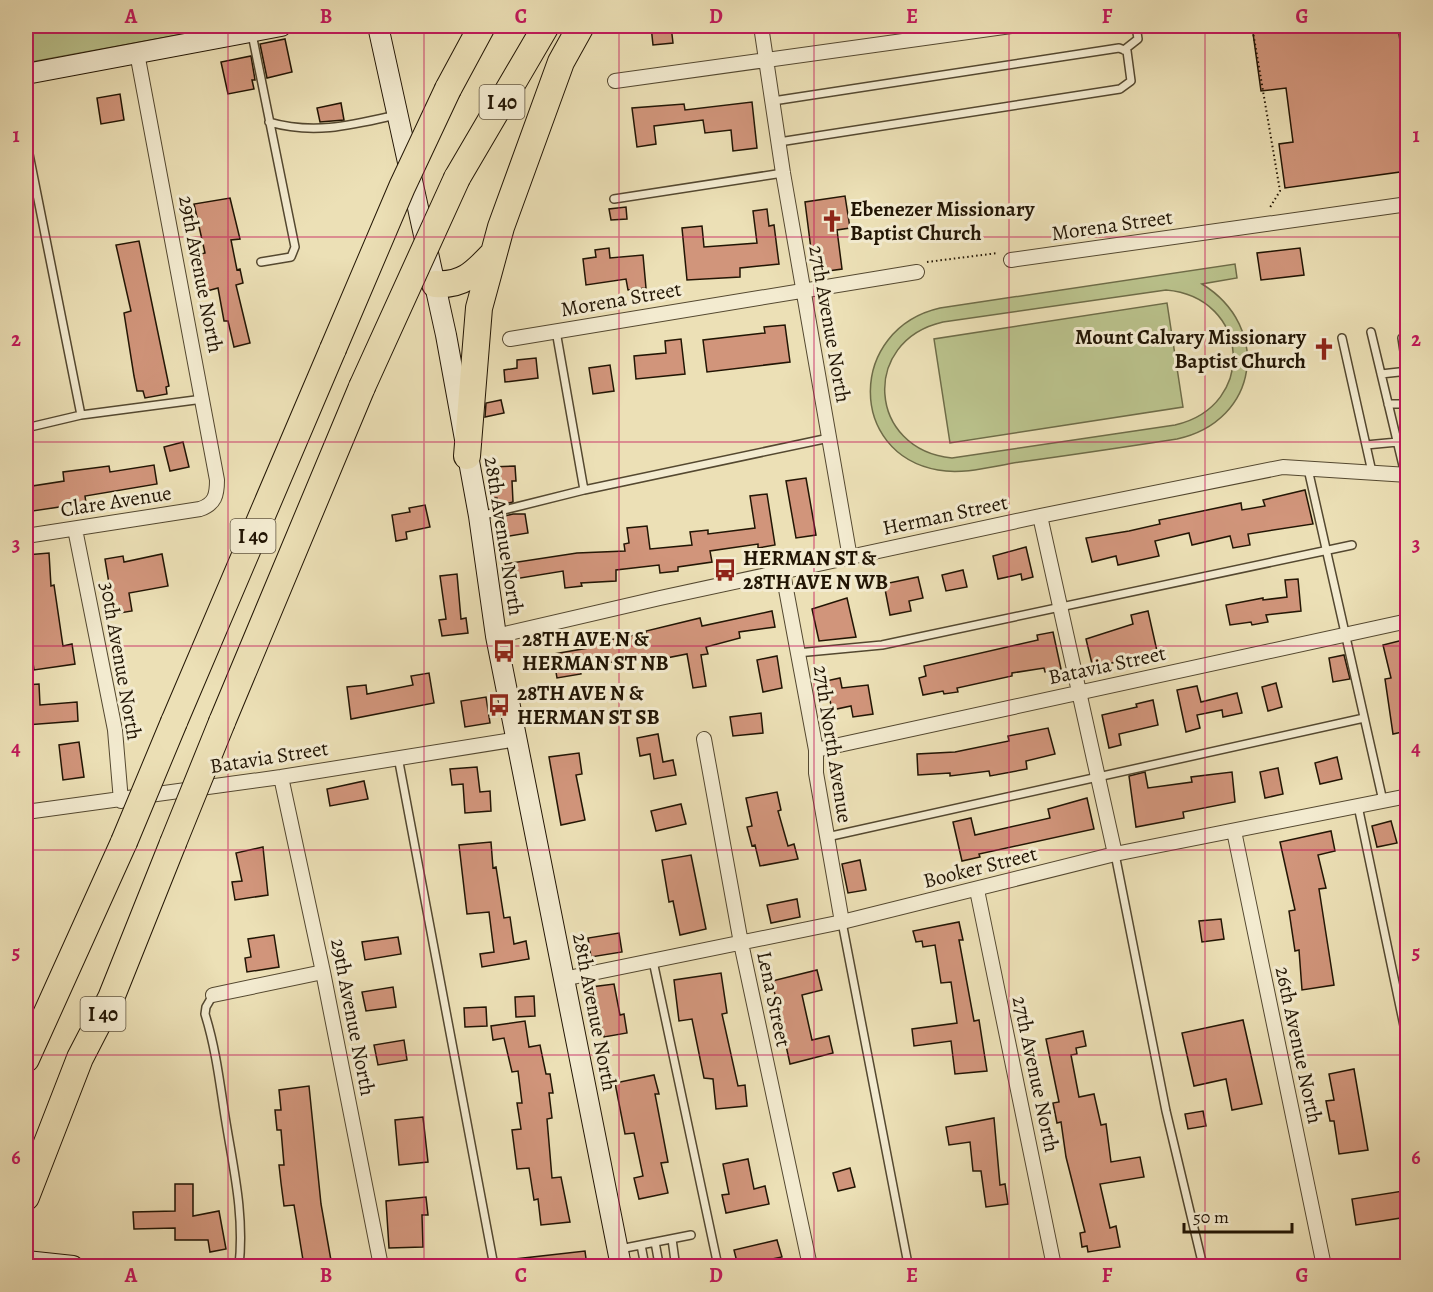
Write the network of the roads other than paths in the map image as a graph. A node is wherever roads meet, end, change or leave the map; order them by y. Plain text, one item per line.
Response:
1 (281, 26) edge
2 (378, 26) edge
3 (482, 26) edge
4 (546, 26) edge
5 (581, 26) edge
6 (761, 26) edge
7 (1011, 26) edge
8 (1136, 26) edge
9 (251, 31) junction
10 (1124, 50) junction
11 (137, 53) junction
12 (767, 60) junction
13 (26, 75) edge
14 (615, 81) dead end
15 (773, 101) junction
16 (397, 114) junction
17 (269, 122) junction
18 (26, 138) edge
19 (779, 142) junction
20 (783, 173) junction
21 (614, 199) dead end
22 (1407, 204) edge
23 (494, 253) junction
24 (1011, 260) road end
25 (261, 262) dead end
26 (917, 272) road end
27 (435, 284) junction
28 (803, 290) junction
29 (556, 332) junction
30 (1371, 332) dead end
31 (1407, 337) edge
32 (1342, 338) dead end
33 (510, 339) dead end
34 (1407, 371) edge
35 (1381, 374) junction
36 (203, 399) junction
37 (1388, 404) junction
38 (1407, 404) edge
39 (81, 415) junction
40 (26, 428) edge
41 (829, 438) junction
42 (1397, 441) junction
43 (1407, 441) edge
44 (1366, 445) junction
45 (467, 456) junction
46 (1308, 469) junction
47 (1372, 472) junction
48 (1406, 479) edge
49 (584, 490) junction
50 (212, 503) joint
51 (479, 516) junction
52 (1040, 516) junction
53 (75, 529) junction
54 (26, 536) edge
55 (1352, 545) dead end
56 (1326, 552) junction
57 (850, 558) junction
58 (783, 573) junction
59 (1061, 607) junction
60 (1407, 621) edge
61 (1346, 634) junction
62 (496, 636) junction
63 (797, 653) junction
64 (1080, 693) junction
65 (1364, 718) junction
66 (518, 739) junction
67 (704, 739) dead end
68 (816, 750) junction
69 (398, 757) junction
70 (1098, 776) junction
71 (281, 777) junction
72 (1407, 796) edge
73 (121, 801) junction
74 (1383, 801) junction
75 (1358, 806) junction
76 (26, 812) edge
77 (1234, 831) junction
78 (827, 837) junction
79 (1114, 854) junction
80 (977, 890) junction
81 (842, 922) junction
82 (741, 943) junction
83 (653, 961) junction
84 (323, 972) junction
85 (563, 979) junction
86 (213, 995) joint
87 (1407, 1045) edge
88 (26, 1059) edge
89 (28, 1191) edge
90 (691, 1236) dead end
91 (672, 1239) junction
92 (655, 1242) junction
93 (641, 1245) junction
94 (619, 1258) edge
95 (26, 1261) edge
96 (675, 1261) dead end
97 (659, 1264) dead end
98 (73, 1266) edge
99 (239, 1266) edge
100 (381, 1266) edge
101 (494, 1266) edge
102 (645, 1266) edge
103 (717, 1266) edge
104 (810, 1266) edge
105 (895, 1266) edge
106 (1054, 1266) edge
107 (1203, 1266) edge
108 (1324, 1266) edge

1 - 9 main road
2 - 16 main road, 28th Avenue North
3 - 88 highway, I 40, bridge
4 - 89 highway, I 40, bridge
5 - 23 highway
6 - 12 street, 27th Avenue North
7 - 12 street
8 - 10 lane
9 - 11 main road
9 - 17 lane
10 - 15 lane
10 - 19 lane
11 - 13 main road
11 - 36 street, 29th Avenue North
12 - 14 street
12 - 15 street, 27th Avenue North
15 - 19 street, 27th Avenue North
16 - 17 lane
16 - 27 main road, 28th Avenue North
17 - 25 lane
18 - 39 lane
19 - 20 street, 27th Avenue North
20 - 21 lane
20 - 28 street, 27th Avenue North
22 - 24 street, Morena Street
23 - 27 highway
23 - 45 highway
26 - 28 street, Morena Street
27 - 45 main road, 28th Avenue North
28 - 29 street, Morena Street
28 - 41 street, 27th Avenue North
29 - 33 street, Morena Street
29 - 49 lane
30 - 35 lane
31 - 34 lane
32 - 44 lane
34 - 35 lane
35 - 37 lane
36 - 39 lane
36 - 50 street, 29th Avenue North
37 - 38 lane
37 - 42 lane
39 - 40 lane
41 - 49 lane
41 - 57 street, 27th Avenue North
42 - 43 lane
42 - 44 lane
42 - 48 lane
44 - 47 lane
45 - 51 main road, 28th Avenue North
46 - 47 street, Herman Street
46 - 52 street, Herman Street
46 - 56 lane
47 - 48 street, Herman Street
49 - 51 lane
50 - 53 street, Clare Avenue
51 - 62 main road, 28th Avenue North
52 - 57 street, Herman Street
52 - 59 street
53 - 54 street, Clare Avenue
53 - 73 street, 30th Avenue North
55 - 56 lane
56 - 59 lane
56 - 61 lane
57 - 58 street, Herman Street
58 - 62 street, Herman Street
58 - 63 street, 27th North Avenue
59 - 63 lane
59 - 64 street
60 - 61 street, Batavia Street
61 - 64 street, Batavia Street
61 - 65 lane
62 - 66 main road, 28th Avenue North
63 - 68 street, 27th North Avenue
64 - 68 street, Batavia Street
64 - 70 street
65 - 70 lane
65 - 74 lane
66 - 69 street, Batavia Street
66 - 85 main road, 28th Avenue North
67 - 82 street, Lena Street
68 - 78 street, 27th North Avenue
69 - 71 street, Batavia Street
69 - 101 lane
70 - 78 lane
70 - 79 street
71 - 73 street, Batavia Street
71 - 84 street, 29th Avenue North
72 - 74 street, Booker Street
73 - 76 street, Batavia Street
74 - 75 street, Booker Street
75 - 77 street, Booker Street
75 - 87 lane
77 - 79 street, Booker Street
77 - 108 street, 26th Avenue North
78 - 81 street, 27th North Avenue
79 - 80 street, Booker Street
79 - 107 lane
80 - 81 street, Booker Street
80 - 106 street, 27th Avenue North
81 - 82 street, Booker Street
81 - 105 lane
82 - 83 street, Booker Street
82 - 104 street, Lena Street
83 - 85 street, Booker Street
83 - 103 lane
84 - 86 street
84 - 100 street, 29th Avenue North
85 - 94 main road, 28th Avenue North
86 - 99 lane
90 - 91 lane
91 - 92 lane
91 - 96 lane
92 - 93 lane
92 - 97 lane
93 - 94 lane
93 - 102 lane
95 - 98 main road

